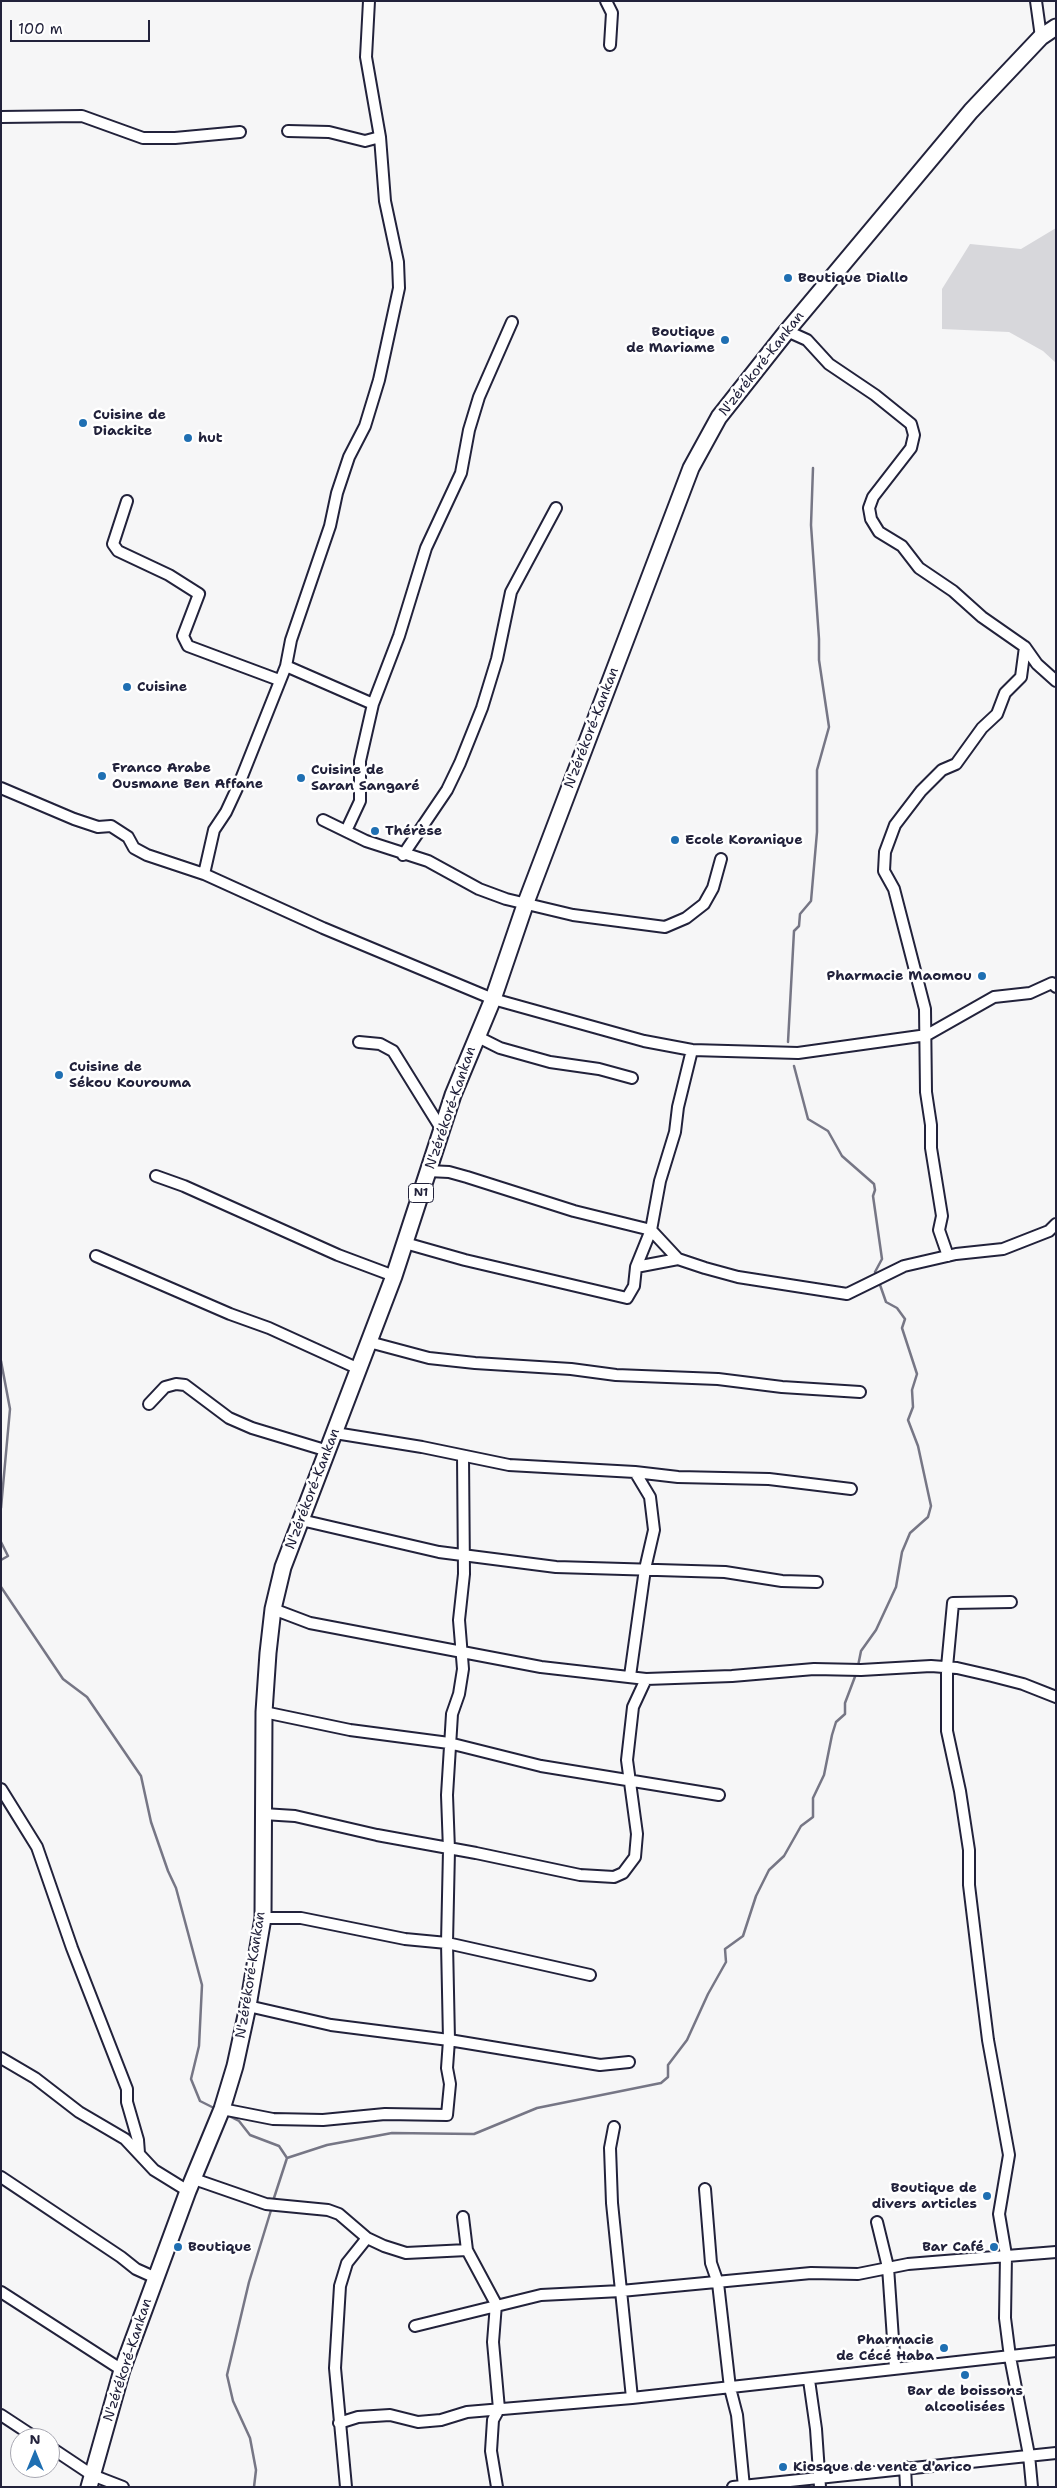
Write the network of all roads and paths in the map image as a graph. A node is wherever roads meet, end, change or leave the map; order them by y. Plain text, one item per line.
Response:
1 (369, 1) edge
2 (606, 1) edge
3 (1036, 1) edge
4 (1056, 27) edge
5 (1041, 37) junction
6 (610, 46) dead end
7 (1, 117) edge
8 (288, 131) dead end
9 (240, 132) dead end
10 (380, 138) junction
11 (512, 322) dead end
12 (787, 331) junction
13 (127, 502) dead end
14 (556, 508) dead end
15 (1025, 647) junction
16 (286, 666) junction
17 (279, 680) junction
18 (1056, 681) edge
19 (373, 704) junction
20 (1, 788) edge
21 (323, 820) dead end
22 (346, 831) junction
23 (403, 855) junction
24 (721, 859) dead end
25 (204, 874) junction
26 (525, 905) junction
27 (1056, 987) edge
28 (492, 998) junction
29 (926, 1035) junction
30 (476, 1036) junction
31 (359, 1042) dead end
32 (692, 1050) junction
33 (632, 1078) dead end
34 (442, 1130) junction
35 (428, 1171) junction
36 (156, 1176) dead end
37 (1056, 1224) edge
38 (651, 1230) junction
39 (405, 1242) junction
40 (96, 1256) dead end
41 (948, 1256) junction
42 (678, 1259) junction
43 (636, 1267) junction
44 (394, 1276) junction
45 (369, 1342) junction
46 (359, 1369) junction
47 (860, 1392) dead end
48 (149, 1404) dead end
49 (335, 1433) junction
50 (328, 1451) junction
51 (463, 1456) junction
52 (635, 1472) junction
53 (851, 1489) dead end
54 (302, 1520) junction
55 (464, 1554) junction
56 (645, 1569) junction
57 (816, 1582) dead end
58 (1012, 1602) dead end
59 (273, 1608) junction
60 (463, 1653) junction
61 (947, 1667) junction
62 (630, 1676) junction
63 (646, 1678) junction
64 (1056, 1696) edge
65 (264, 1712) junction
66 (449, 1743) junction
67 (629, 1781) junction
68 (1, 1789) edge
69 (719, 1795) dead end
70 (263, 1814) junction
71 (450, 1850) junction
72 (263, 1918) junction
73 (447, 1943) junction
74 (590, 1975) dead end
75 (248, 2006) junction
76 (449, 2040) junction
77 (1, 2058) edge
78 (628, 2062) dead end
79 (222, 2109) junction
80 (614, 2127) dead end
81 (139, 2154) junction
82 (1, 2177) edge
83 (191, 2185) junction
84 (705, 2189) dead end
85 (463, 2218) dead end
86 (877, 2222) dead end
87 (367, 2238) junction
88 (467, 2250) junction
89 (1056, 2252) edge
90 (1006, 2255) junction
91 (888, 2268) junction
92 (156, 2278) junction
93 (718, 2283) junction
94 (621, 2291) junction
95 (1, 2292) edge
96 (496, 2304) junction
97 (416, 2326) dead end
98 (1056, 2351) edge
99 (1010, 2357) junction
100 (896, 2368) junction
101 (122, 2370) junction
102 (809, 2380) junction
103 (730, 2388) junction
104 (632, 2398) junction
105 (499, 2409) junction
106 (1, 2415) edge
107 (339, 2423) junction
108 (21, 2428) edge
109 (1056, 2453) edge
110 (60, 2455) edge
111 (1029, 2455) junction
112 (905, 2467) junction
113 (91, 2481) edge
114 (821, 2482) edge
115 (740, 2486) edge
116 (123, 2487) edge
117 (346, 2487) edge
118 (497, 2487) edge
119 (906, 2487) edge
120 (1032, 2487) edge

1 - 10 street
2 - 6 street
3 - 5 street
4 - 5 highway, N'zérékoré-Kankan / N1
5 - 12 highway, N'zérékoré-Kankan / N1
7 - 9 street
8 - 10 street
10 - 16 street
11 - 19 street
12 - 15 street
12 - 26 highway, N'zérékoré-Kankan / N1
13 - 17 street
14 - 23 street
15 - 18 street
15 - 29 street
16 - 17 street
16 - 19 street
17 - 25 street
19 - 22 street
20 - 25 street
21 - 22 street
22 - 23 street
23 - 26 street
24 - 26 street
25 - 28 street
26 - 28 highway, N'zérékoré-Kankan / N1
27 - 29 street
28 - 30 highway, N'zérékoré-Kankan / N1
28 - 32 street
29 - 32 street
29 - 41 street
30 - 33 street
30 - 34 highway, N'zérékoré-Kankan / N1
31 - 34 street
32 - 38 street
34 - 35 highway, N'zérékoré-Kankan / N1
35 - 38 street
35 - 39 highway, N'zérékoré-Kankan / N1
36 - 44 street
37 - 41 street
38 - 42 street
38 - 43 street
39 - 43 street
39 - 44 highway, N'zérékoré-Kankan / N1
40 - 46 street
41 - 42 street
42 - 43 street
44 - 45 highway, N'zérékoré-Kankan / N1
45 - 46 highway, N'zérékoré-Kankan / N1
45 - 47 street
46 - 49 highway, N'zérékoré-Kankan / N1
48 - 50 street
49 - 50 highway, N'zérékoré-Kankan / N1
49 - 51 street
50 - 54 highway, N'zérékoré-Kankan / N1
51 - 52 street
51 - 55 street
52 - 53 street
52 - 56 street
54 - 55 street
54 - 59 highway, N'zérékoré-Kankan / N1
55 - 56 street
55 - 60 street
56 - 57 street
56 - 62 street
58 - 61 street
59 - 60 street
59 - 65 highway, N'zérékoré-Kankan / N1
60 - 62 street
60 - 66 street
61 - 63 street
61 - 64 street
61 - 90 street
62 - 63 street
63 - 67 street
65 - 66 street
65 - 70 highway, N'zérékoré-Kankan / N1
66 - 67 street
66 - 71 street
67 - 69 street
67 - 71 street
68 - 81 street
70 - 71 street
70 - 72 highway, N'zérékoré-Kankan / N1
71 - 73 street
72 - 73 street
72 - 75 highway, N'zérékoré-Kankan / N1
73 - 74 street
73 - 76 street
75 - 76 street
75 - 79 highway, N'zérékoré-Kankan / N1
76 - 78 street
76 - 79 street
77 - 81 street
79 - 83 highway, N'zérékoré-Kankan / N1
80 - 94 street
81 - 83 street
82 - 92 street
83 - 87 street
83 - 92 highway, N'zérékoré-Kankan / N1
84 - 93 street
85 - 88 street
86 - 91 street
87 - 88 street
87 - 107 street
88 - 96 street
89 - 90 street
90 - 91 street
90 - 99 street
91 - 93 street
91 - 100 street
92 - 101 highway, N'zérékoré-Kankan / N1
93 - 94 street
93 - 103 street
94 - 96 street
94 - 104 street
95 - 101 street
96 - 97 street
96 - 105 street
98 - 99 street
99 - 100 street
99 - 111 street
100 - 102 street
101 - 113 highway, N'zérékoré-Kankan / N1
102 - 103 street
102 - 114 street
103 - 104 street
103 - 115 street
104 - 105 street
105 - 107 street
105 - 118 street
106 - 108 street
107 - 117 street
109 - 111 street
110 - 113 street
111 - 112 street
111 - 120 street
112 - 114 street
112 - 119 street
113 - 116 street
114 - 115 street

